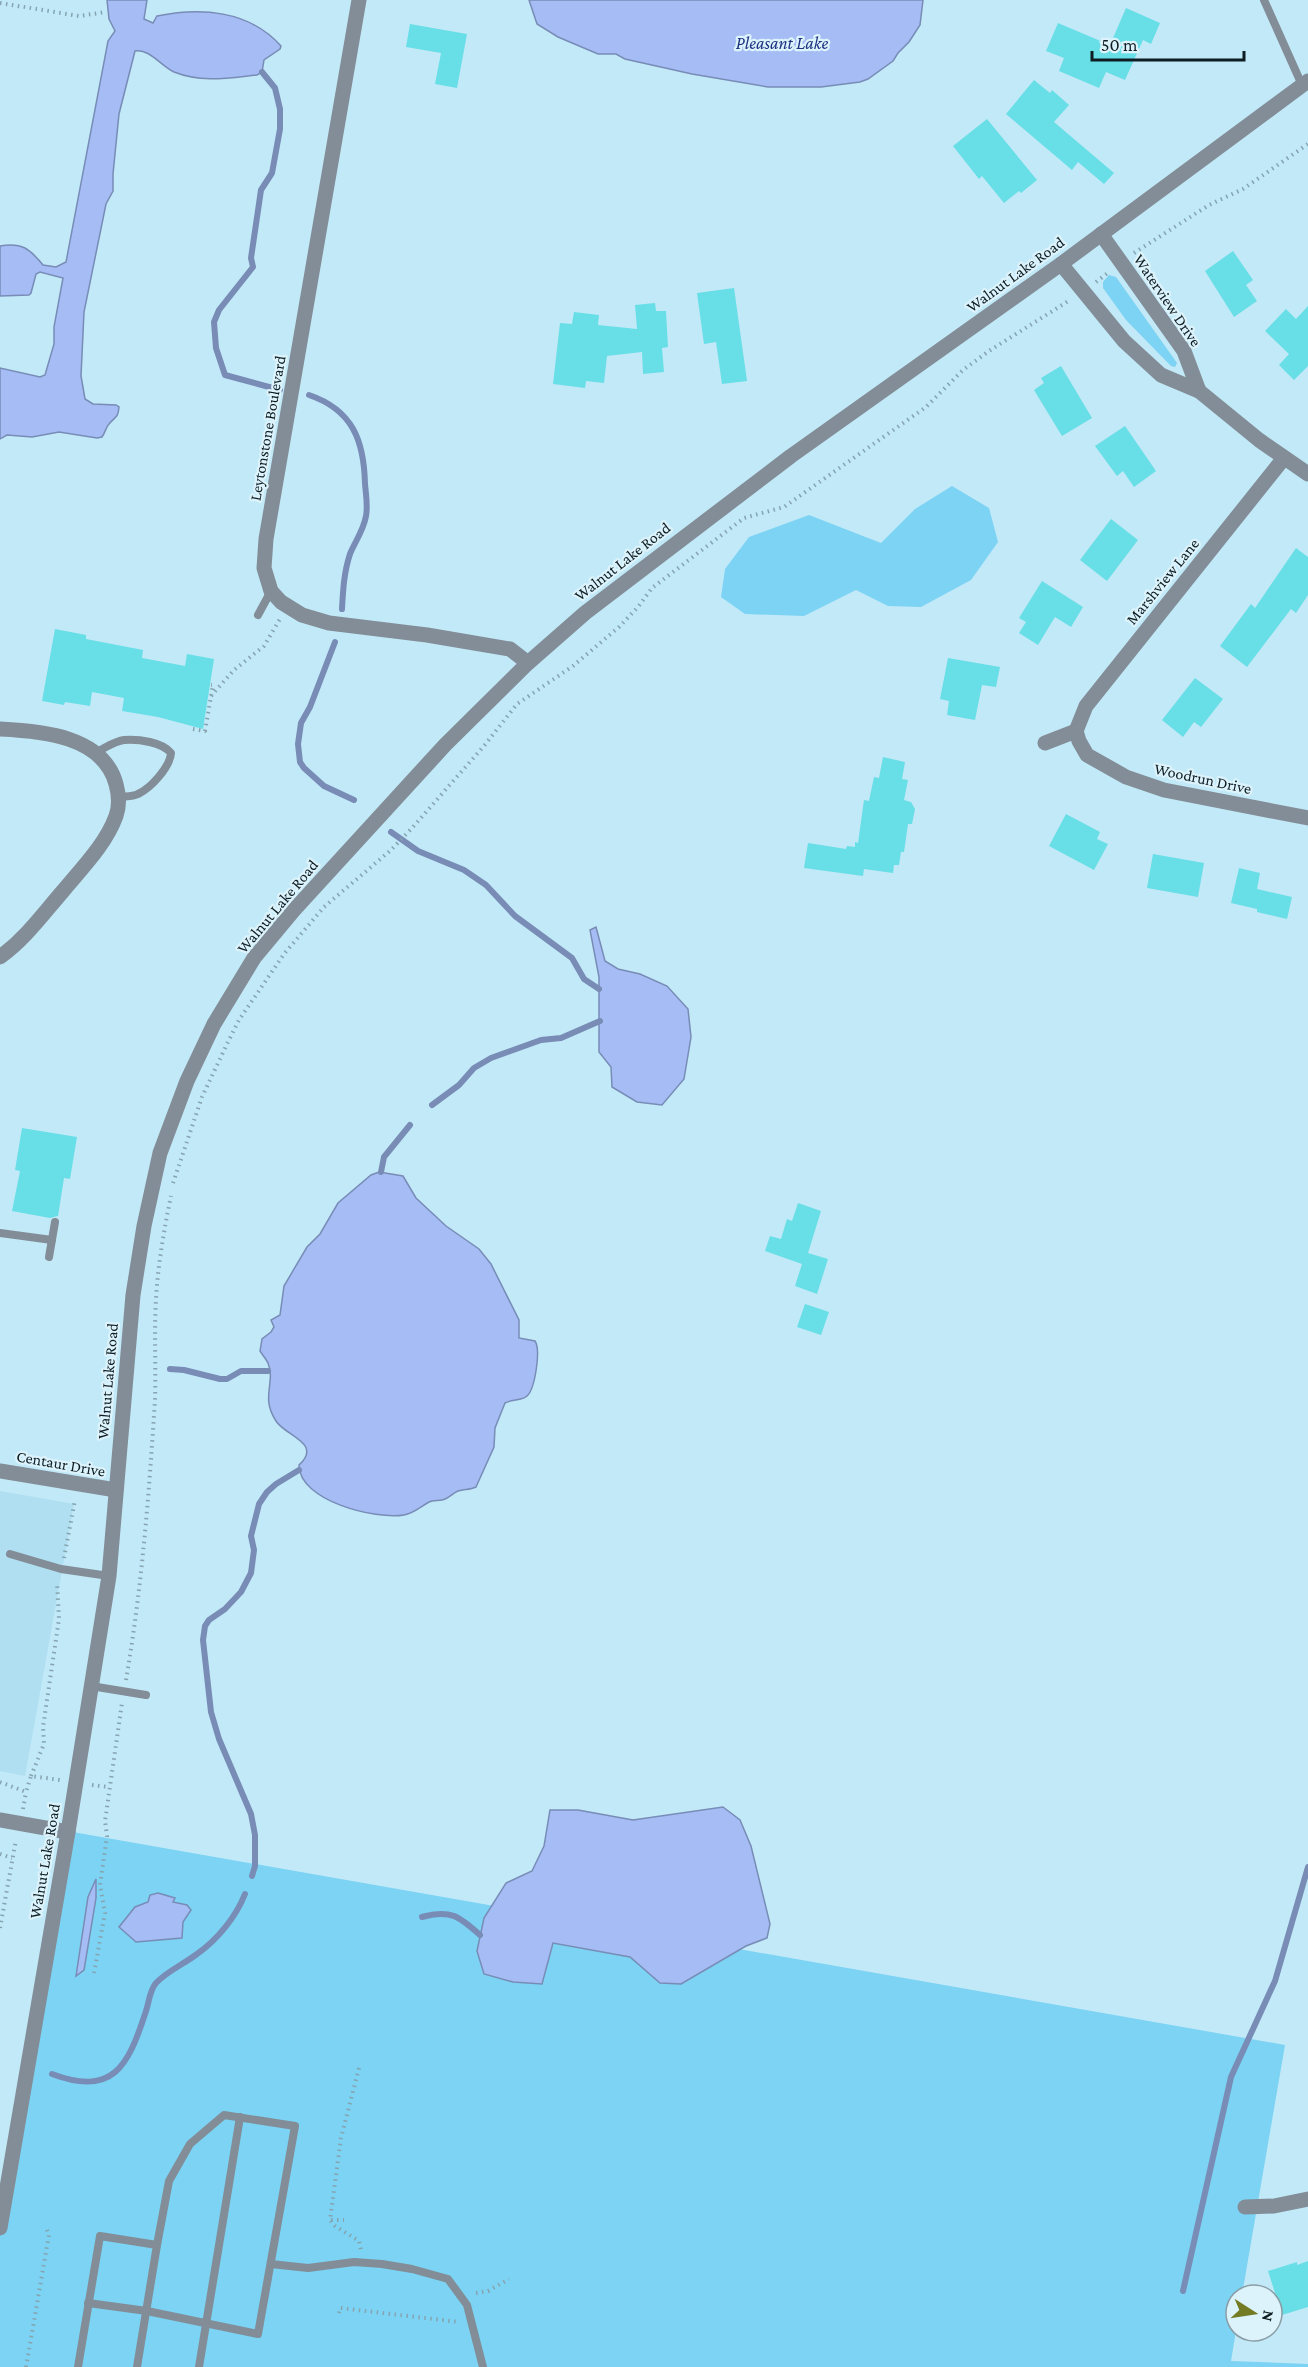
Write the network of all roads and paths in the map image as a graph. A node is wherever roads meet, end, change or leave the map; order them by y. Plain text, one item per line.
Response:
1 (359, 0) edge
2 (1264, 0) edge
3 (0, 3) edge
4 (106, 12) dead end
5 (1305, 83) edge
6 (1308, 144) edge
7 (1101, 234) junction
8 (1120, 263) junction
9 (1061, 264) junction
10 (1083, 292) junction
11 (1198, 391) junction
12 (1284, 458) junction
13 (1308, 474) edge
14 (271, 591) junction
15 (286, 605) junction
16 (258, 615) dead end
17 (528, 663) junction
18 (211, 685) dead end
19 (211, 696) junction
20 (0, 729) edge
21 (193, 729) dead end
22 (1076, 731) junction
23 (1045, 743) dead end
24 (96, 752) junction
25 (119, 797) junction
26 (1308, 818) edge
27 (0, 957) edge
28 (55, 1222) dead end
29 (0, 1233) edge
30 (52, 1240) junction
31 (49, 1257) dead end
32 (0, 1471) edge
33 (78, 1484) junction
34 (116, 1490) junction
35 (10, 1554) dead end
36 (61, 1569) junction
37 (109, 1576) junction
38 (91, 1686) junction
39 (124, 1691) junction
40 (146, 1695) dead end
41 (31, 1776) junction
42 (0, 1782) edge
43 (76, 1782) junction
44 (109, 1787) junction
45 (0, 1820) edge
46 (20, 1824) junction
47 (68, 1832) junction
48 (0, 1854) edge
49 (12, 1858) junction
50 (0, 1928) edge
51 (94, 1973) dead end
52 (359, 2068) dead end
53 (240, 2117) junction
54 (1308, 2199) edge
55 (1245, 2207) dead end
56 (330, 2220) junction
57 (344, 2220) dead end
58 (46, 2227) dead end
59 (0, 2228) edge
60 (157, 2245) junction
61 (364, 2262) junction
62 (271, 2264) junction
63 (509, 2278) dead end
64 (460, 2296) junction
65 (88, 2303) junction
66 (147, 2311) junction
67 (339, 2313) dead end
68 (206, 2323) junction
69 (472, 2323) junction
70 (26, 2367) edge
71 (78, 2367) edge
72 (137, 2367) edge
73 (199, 2367) edge
74 (483, 2367) edge

1 - 14 street, Leytonstone Boulevard
2 - 5 lane
3 - 4 path
5 - 7 street, Walnut Lake Road
6 - 8 path
7 - 8 street, Waterview Drive
7 - 9 street, Walnut Lake Road
8 - 10 path
8 - 11 street, Waterview Drive
9 - 10 street
9 - 17 street, Walnut Lake Road
10 - 11 street
10 - 39 path
11 - 12 street
12 - 13 street
12 - 22 street, Marshview Lane
14 - 15 street
14 - 16 lane
15 - 17 street
15 - 19 path
17 - 34 street, Walnut Lake Road
18 - 19 path
19 - 21 path
20 - 24 street
22 - 23 street
22 - 26 street, Woodrun Drive
24 - 25 street
24 - 25 lane
25 - 27 street
28 - 30 lane
29 - 30 lane
30 - 31 lane
32 - 33 street, Centaur Drive
33 - 34 street, Centaur Drive
33 - 36 path
34 - 37 street, Walnut Lake Road
35 - 36 lane
36 - 37 lane
36 - 41 path
37 - 38 street, Walnut Lake Road
38 - 39 lane
38 - 43 street, Walnut Lake Road
39 - 40 lane
39 - 44 path
41 - 42 path
41 - 43 path
43 - 44 path
43 - 47 street, Walnut Lake Road
44 - 51 path
45 - 46 street
46 - 47 street
46 - 49 path
47 - 59 street, Walnut Lake Road
48 - 49 path
49 - 50 path
52 - 56 path
53 - 60 lane
53 - 62 lane
53 - 68 lane
54 - 55 street
56 - 57 path
56 - 61 path
58 - 70 path
60 - 65 lane
60 - 66 lane
61 - 62 lane
61 - 64 lane
62 - 68 lane
63 - 64 path
64 - 69 lane
65 - 66 lane
65 - 71 lane
66 - 68 lane
66 - 72 lane
67 - 69 path
68 - 73 lane
69 - 74 lane

